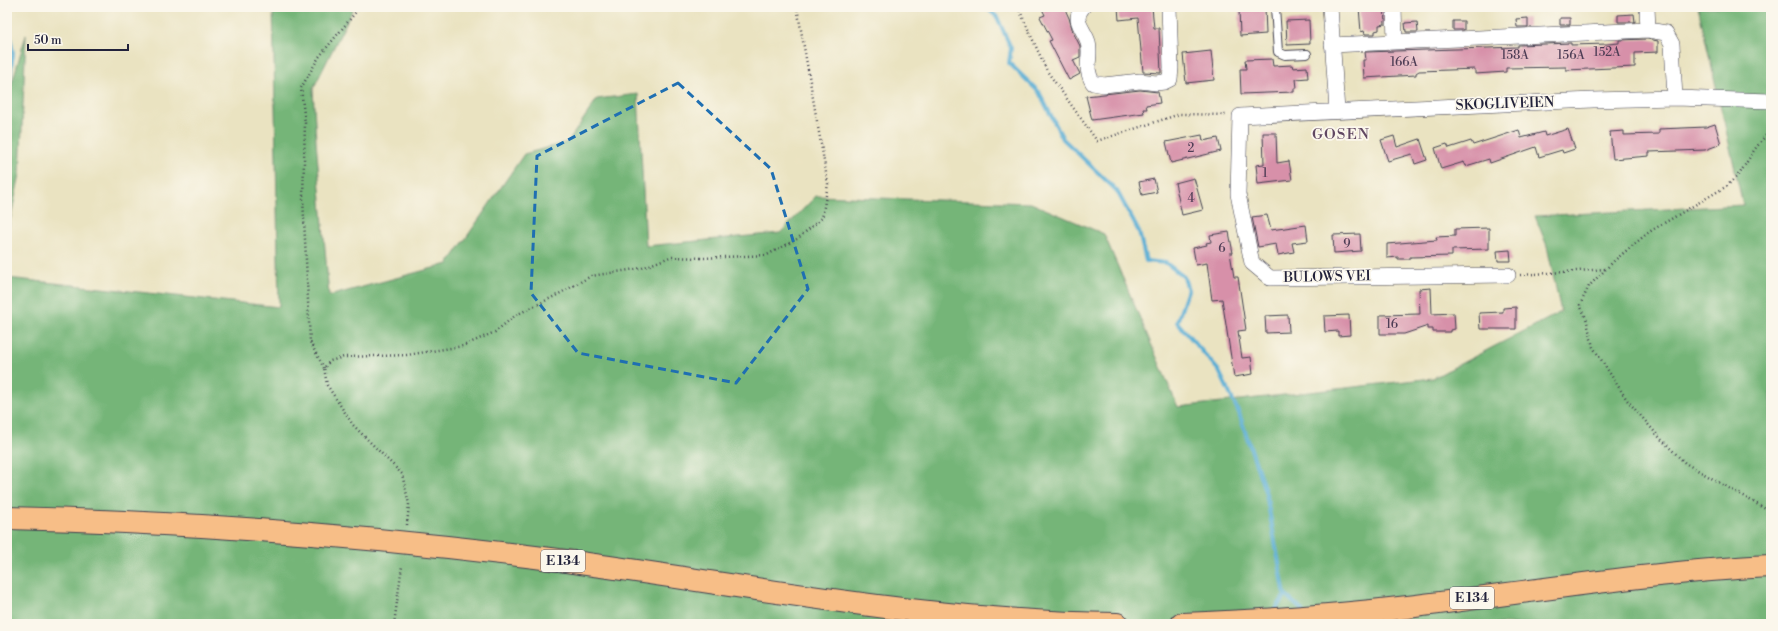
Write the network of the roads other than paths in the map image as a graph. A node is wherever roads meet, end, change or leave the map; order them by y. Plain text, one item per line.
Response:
1 (1083, 7) edge
2 (1168, 7) edge
3 (1276, 7) edge
4 (1330, 7) edge
5 (1394, 7) edge
6 (1647, 7) edge
7 (1648, 30) junction
8 (1396, 42) junction
9 (1332, 45) junction
10 (1307, 54) dead end
11 (1675, 98) junction
12 (1771, 101) edge
13 (1336, 111) junction
14 (1240, 116) joint
15 (1508, 275) road end
16 (7, 518) edge
17 (7, 529) edge
18 (1767, 571) edge
19 (940, 624) edge
20 (1117, 624) edge
21 (1182, 624) edge
22 (1340, 624) edge

1 - 2 street
3 - 10 lane
4 - 9 street
5 - 8 street
6 - 7 street
7 - 8 street
7 - 11 street
8 - 9 street
9 - 13 street
11 - 12 street, SKOGLIVEIEN
11 - 13 street, SKOGLIVEIEN
13 - 14 street, SKOGLIVEIEN
14 - 15 street, BULOWS VEI
16 - 20 highway, E 134
17 - 19 highway, E 134
18 - 21 highway, E 134
18 - 22 highway, E 134

